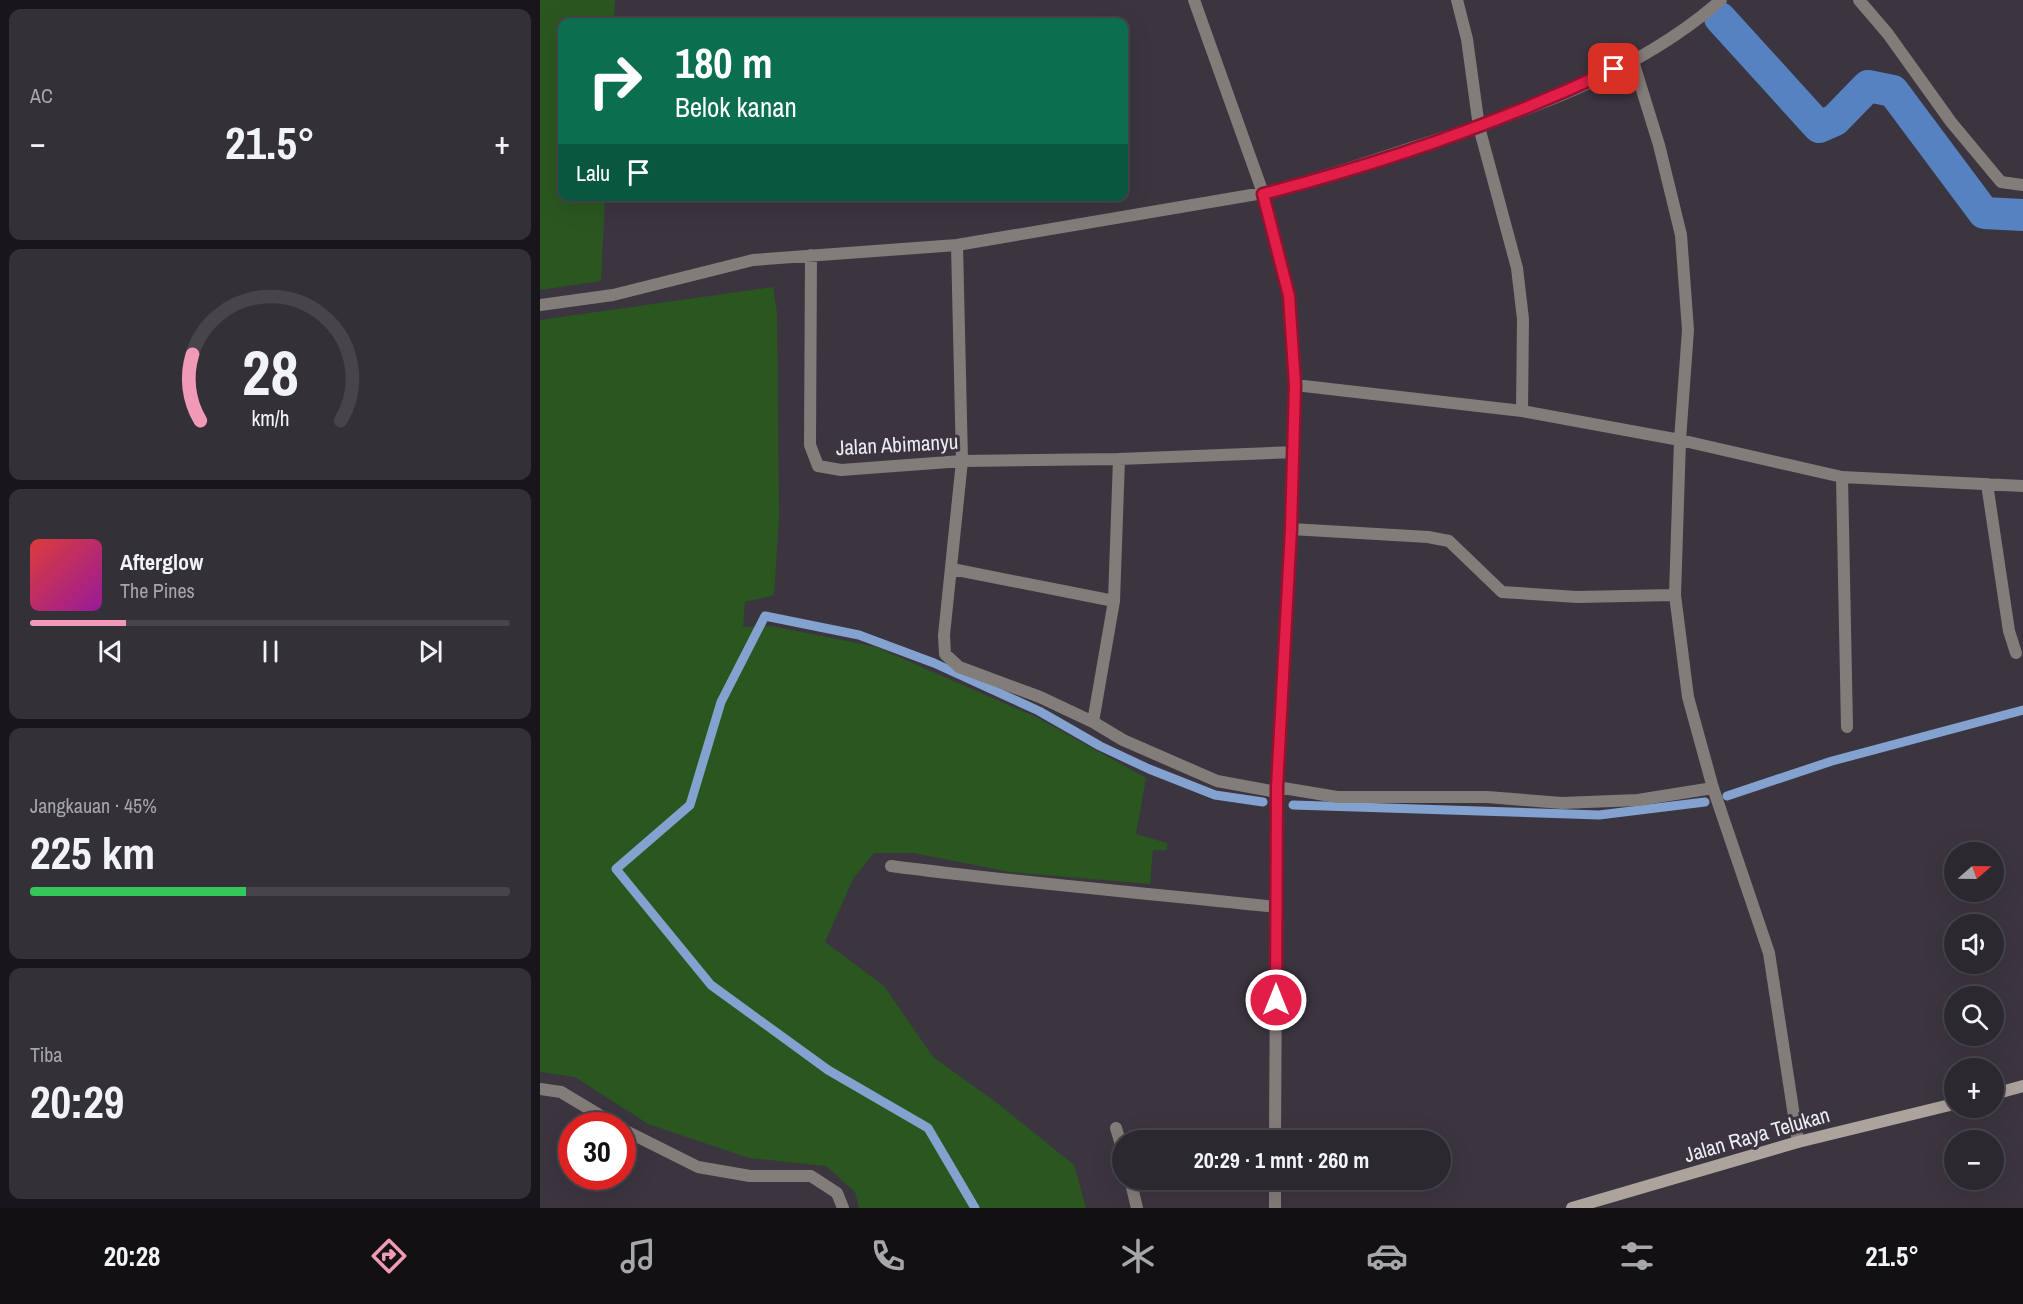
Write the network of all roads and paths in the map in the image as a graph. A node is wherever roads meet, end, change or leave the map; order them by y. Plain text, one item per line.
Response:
1 (1194, 0) edge
2 (1457, 0) edge
3 (1721, 0) edge
4 (1859, 0) edge
5 (1633, 61) junction
6 (1479, 127) junction
7 (2023, 185) edge
8 (1263, 194) junction
9 (957, 245) junction
10 (811, 255) junction
11 (540, 305) edge
12 (1295, 385) junction
13 (1522, 411) junction
14 (1680, 441) junction
15 (1293, 452) junction
16 (1119, 459) junction
17 (962, 461) junction
18 (1842, 477) junction
19 (1987, 484) junction
20 (2023, 486) edge
21 (1291, 529) junction
22 (952, 569) junction
23 (1675, 595) junction
24 (1114, 601) junction
25 (2016, 653) dead end
26 (1093, 722) junction
27 (1847, 727) dead end
28 (1713, 788) junction
29 (1277, 790) junction
30 (891, 866) dead end
31 (1276, 907) junction
32 (2023, 1086) edge
33 (540, 1089) edge
34 (2004, 1091) edge
35 (1944, 1106) edge
36 (594, 1112) edge
37 (1275, 1130) edge
38 (636, 1136) edge
39 (1798, 1142) junction
40 (1133, 1190) edge
41 (1275, 1190) edge
42 (843, 1208) edge
43 (1137, 1208) edge
44 (1275, 1208) edge
45 (1572, 1208) edge

1 - 8 street
2 - 6 street
3 - 5 street
4 - 7 street
5 - 6 street
5 - 14 street
6 - 8 street
6 - 13 street
8 - 9 street
8 - 12 street
9 - 10 street
9 - 17 street
10 - 11 street
10 - 17 street, Jalan Abimanyu
12 - 13 street
12 - 15 street
13 - 14 street
14 - 18 street
14 - 23 street
15 - 16 street, Jalan Abimanyu
15 - 21 street
16 - 17 street, Jalan Abimanyu
16 - 24 street
17 - 22 street
18 - 19 street
18 - 27 street
19 - 20 street
19 - 25 street
21 - 23 street
21 - 29 street
22 - 24 street
22 - 26 street
23 - 28 street
24 - 26 street
26 - 29 street
28 - 29 street
28 - 39 street
29 - 31 street
30 - 31 street
31 - 37 street
32 - 34 main road
33 - 36 street
35 - 39 main road, Jalan Raya Telukan
38 - 42 street
39 - 45 main road, Jalan Raya Telukan
40 - 43 street
41 - 44 street

